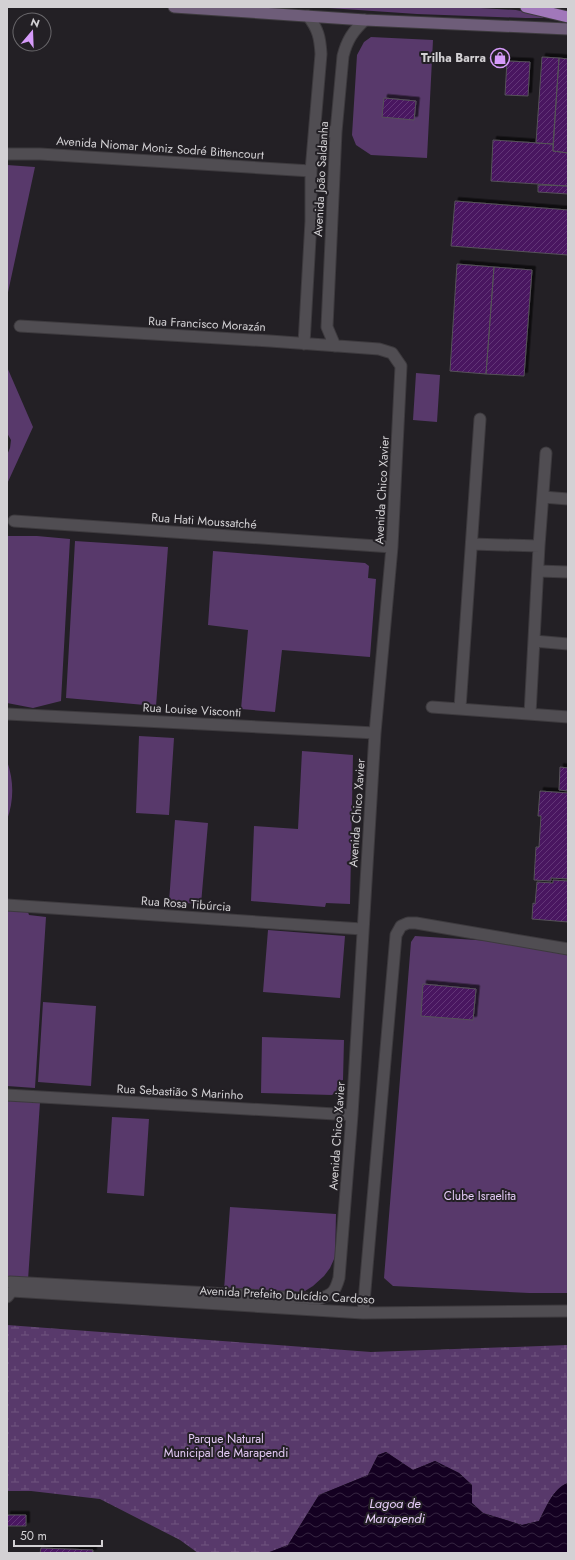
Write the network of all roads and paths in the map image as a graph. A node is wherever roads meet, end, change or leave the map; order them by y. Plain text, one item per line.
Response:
1 (174, 7) edge
2 (526, 7) edge
3 (308, 16) junction
4 (568, 17) edge
5 (365, 20) junction
6 (568, 30) edge
7 (315, 131) junction
8 (336, 132) junction
9 (7, 154) edge
10 (311, 171) junction
11 (20, 326) dead end
12 (304, 344) junction
13 (335, 346) junction
14 (392, 353) joint
15 (480, 419) dead end
16 (546, 453) dead end
17 (543, 497) junction
18 (568, 498) edge
19 (14, 521) dead end
20 (472, 544) junction
21 (539, 546) junction
22 (392, 547) junction
23 (538, 571) junction
24 (568, 572) edge
25 (534, 641) junction
26 (568, 644) edge
27 (432, 707) dead end
28 (460, 708) junction
29 (7, 714) edge
30 (530, 714) junction
31 (568, 717) edge
32 (375, 733) junction
33 (7, 905) edge
34 (362, 929) junction
35 (568, 949) edge
36 (7, 1095) edge
37 (352, 1115) junction
38 (339, 1278) joint
39 (10, 1282) dead end
40 (7, 1297) edge
41 (568, 1311) edge
42 (363, 1313) junction

1 - 3 main road
2 - 4 highway
3 - 5 main road
3 - 7 street, Avenida João Saldanha
5 - 6 main road
5 - 8 street, Avenida João Saldanha
7 - 8 street
7 - 10 street, Avenida João Saldanha
8 - 13 street, Avenida João Saldanha
9 - 10 street, Avenida Niomar Moniz Sodré Bittencourt
10 - 12 street, Avenida João Saldanha
11 - 12 street, Rua Francisco Morazán
12 - 13 street, Rua Francisco Morazán
13 - 14 street, Rua Francisco Morazán
14 - 22 street, Avenida Chico Xavier
15 - 20 street
16 - 17 street
17 - 18 street
17 - 21 street
19 - 22 street, Rua Hati Moussatché
20 - 21 street
20 - 28 street
21 - 23 street
22 - 32 street, Avenida Chico Xavier
23 - 24 street
23 - 25 street
25 - 26 street
25 - 30 street
27 - 28 street
28 - 30 street
29 - 32 street, Rua Louise Visconti
30 - 31 street
32 - 34 street, Avenida Chico Xavier
33 - 34 street, Rua Rosa Tibúrcia
34 - 37 street, Avenida Chico Xavier
35 - 42 street
36 - 37 street, Rua Sebastião S Marinho
37 - 38 street, Avenida Chico Xavier
38 - 39 street, Avenida Prefeito Dulcídio Cardoso
40 - 42 street, Avenida Prefeito Dulcídio Cardoso
41 - 42 street, Avenida Prefeito Dulcídio Cardoso

